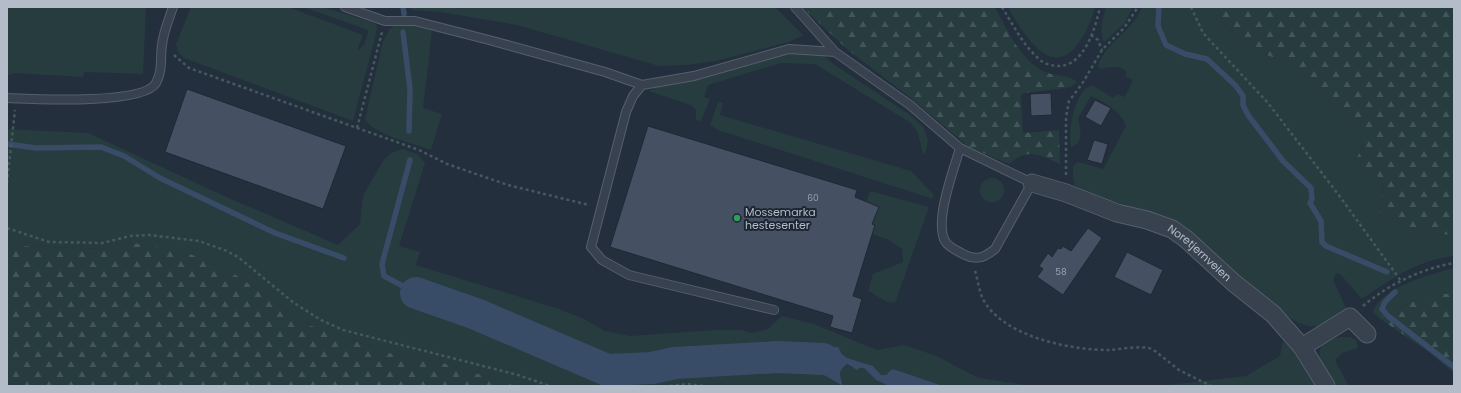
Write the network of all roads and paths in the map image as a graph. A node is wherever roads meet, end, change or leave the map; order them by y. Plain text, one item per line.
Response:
1 (173, 7) edge
2 (345, 7) edge
3 (795, 7) edge
4 (1002, 7) edge
5 (1100, 7) edge
6 (1138, 7) edge
7 (1191, 7) edge
8 (385, 20) junction
9 (1091, 34) junction
10 (162, 44) junction
11 (1102, 50) junction
12 (835, 52) junction
13 (642, 85) junction
14 (7, 98) edge
15 (16, 99) junction
16 (357, 128) junction
17 (960, 148) junction
18 (7, 183) edge
19 (1032, 183) junction
20 (1066, 193) junction
21 (601, 207) junction
22 (7, 228) edge
23 (972, 259) junction
24 (1454, 263) edge
25 (1401, 281) junction
26 (774, 310) dead end
27 (1350, 317) junction
28 (1367, 334) dead end
29 (1302, 347) junction
30 (550, 386) edge
31 (670, 386) edge
32 (703, 386) edge
33 (1211, 386) edge
34 (1326, 386) edge

1 - 10 lane
2 - 8 lane
3 - 12 lane
4 - 9 path
5 - 9 path
6 - 11 path
7 - 25 path
8 - 13 lane
8 - 16 path
9 - 11 path
10 - 15 lane
10 - 16 path
11 - 20 path
12 - 13 lane
12 - 17 lane
13 - 21 lane
14 - 15 lane
15 - 18 path
16 - 21 path
17 - 19 lane
17 - 23 lane
19 - 20 street, Noretjernveien
19 - 23 lane
20 - 29 street, Noretjernveien
21 - 26 lane
22 - 30 path
23 - 33 path
24 - 25 path
25 - 27 path
27 - 28 street
27 - 29 street
29 - 34 street, Noretjernveien
31 - 32 path

